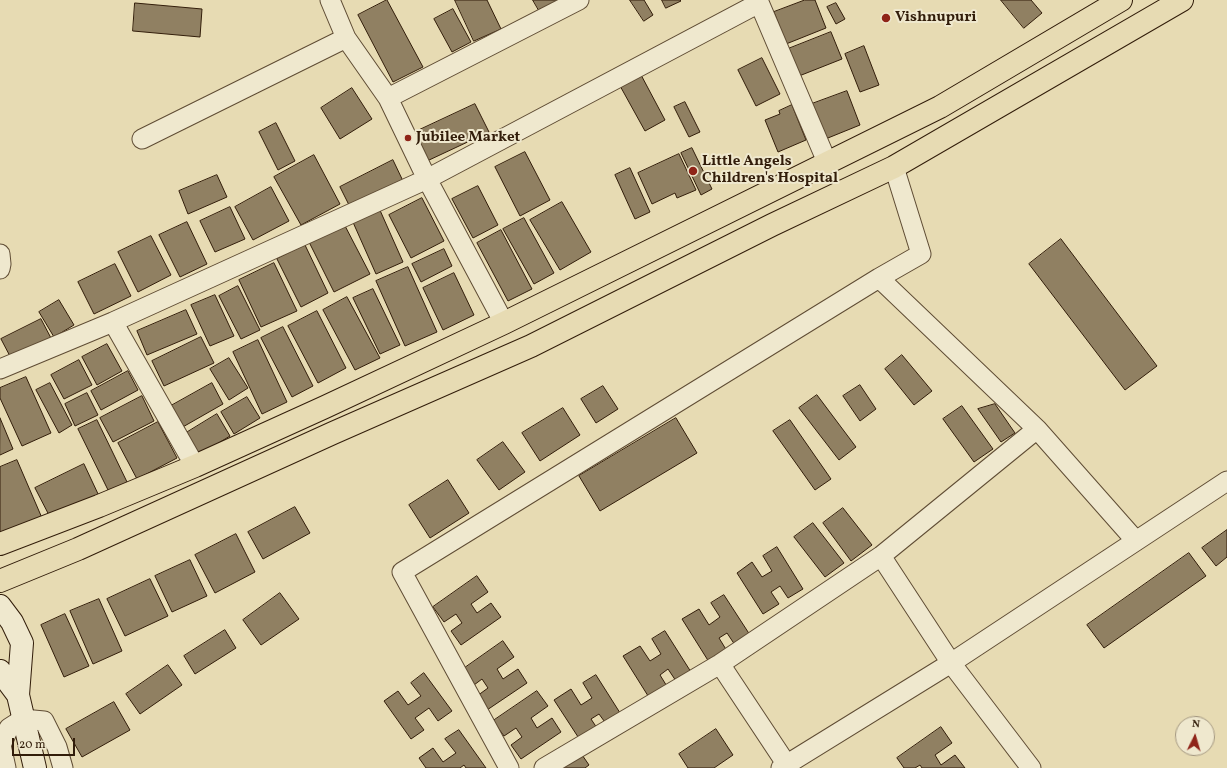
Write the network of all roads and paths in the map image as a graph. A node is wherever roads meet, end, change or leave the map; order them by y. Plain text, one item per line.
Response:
1 (330, 0) edge
2 (579, 0) edge
3 (1121, 0) edge
4 (1182, 0) edge
5 (758, 1) edge
6 (346, 38) junction
7 (388, 98) junction
8 (142, 139) dead end
9 (827, 162) junction
10 (894, 167) junction
11 (427, 179) junction
12 (0, 254) edge
13 (0, 269) edge
14 (879, 278) junction
15 (113, 322) junction
16 (504, 323) junction
17 (0, 369) edge
18 (1037, 429) junction
19 (195, 466) junction
20 (1227, 481) edge
21 (1136, 541) junction
22 (0, 544) edge
23 (881, 556) junction
24 (0, 581) edge
25 (0, 606) edge
26 (951, 663) junction
27 (720, 664) junction
28 (0, 671) edge
29 (18, 695) junction
30 (25, 727) junction
31 (785, 767) edge
32 (6, 768) edge
33 (35, 768) edge
34 (63, 768) edge
35 (509, 768) edge
36 (544, 768) edge
37 (1031, 768) edge

1 - 6 street
2 - 7 street
3 - 9 main road
4 - 10 main road
5 - 9 street
5 - 11 street
6 - 7 street
6 - 8 street
7 - 11 street
9 - 16 main road
10 - 14 street
10 - 24 main road
11 - 15 street
11 - 16 street
12 - 13 street
14 - 18 street
14 - 35 street
15 - 17 street
15 - 19 street
16 - 19 main road
18 - 21 street
18 - 23 street
19 - 22 main road
20 - 21 street
21 - 26 street
23 - 26 street
23 - 27 street
25 - 29 street
26 - 31 street
26 - 37 street
27 - 31 street
27 - 36 street
28 - 29 street
29 - 30 street
30 - 32 street
30 - 33 street
30 - 34 street

